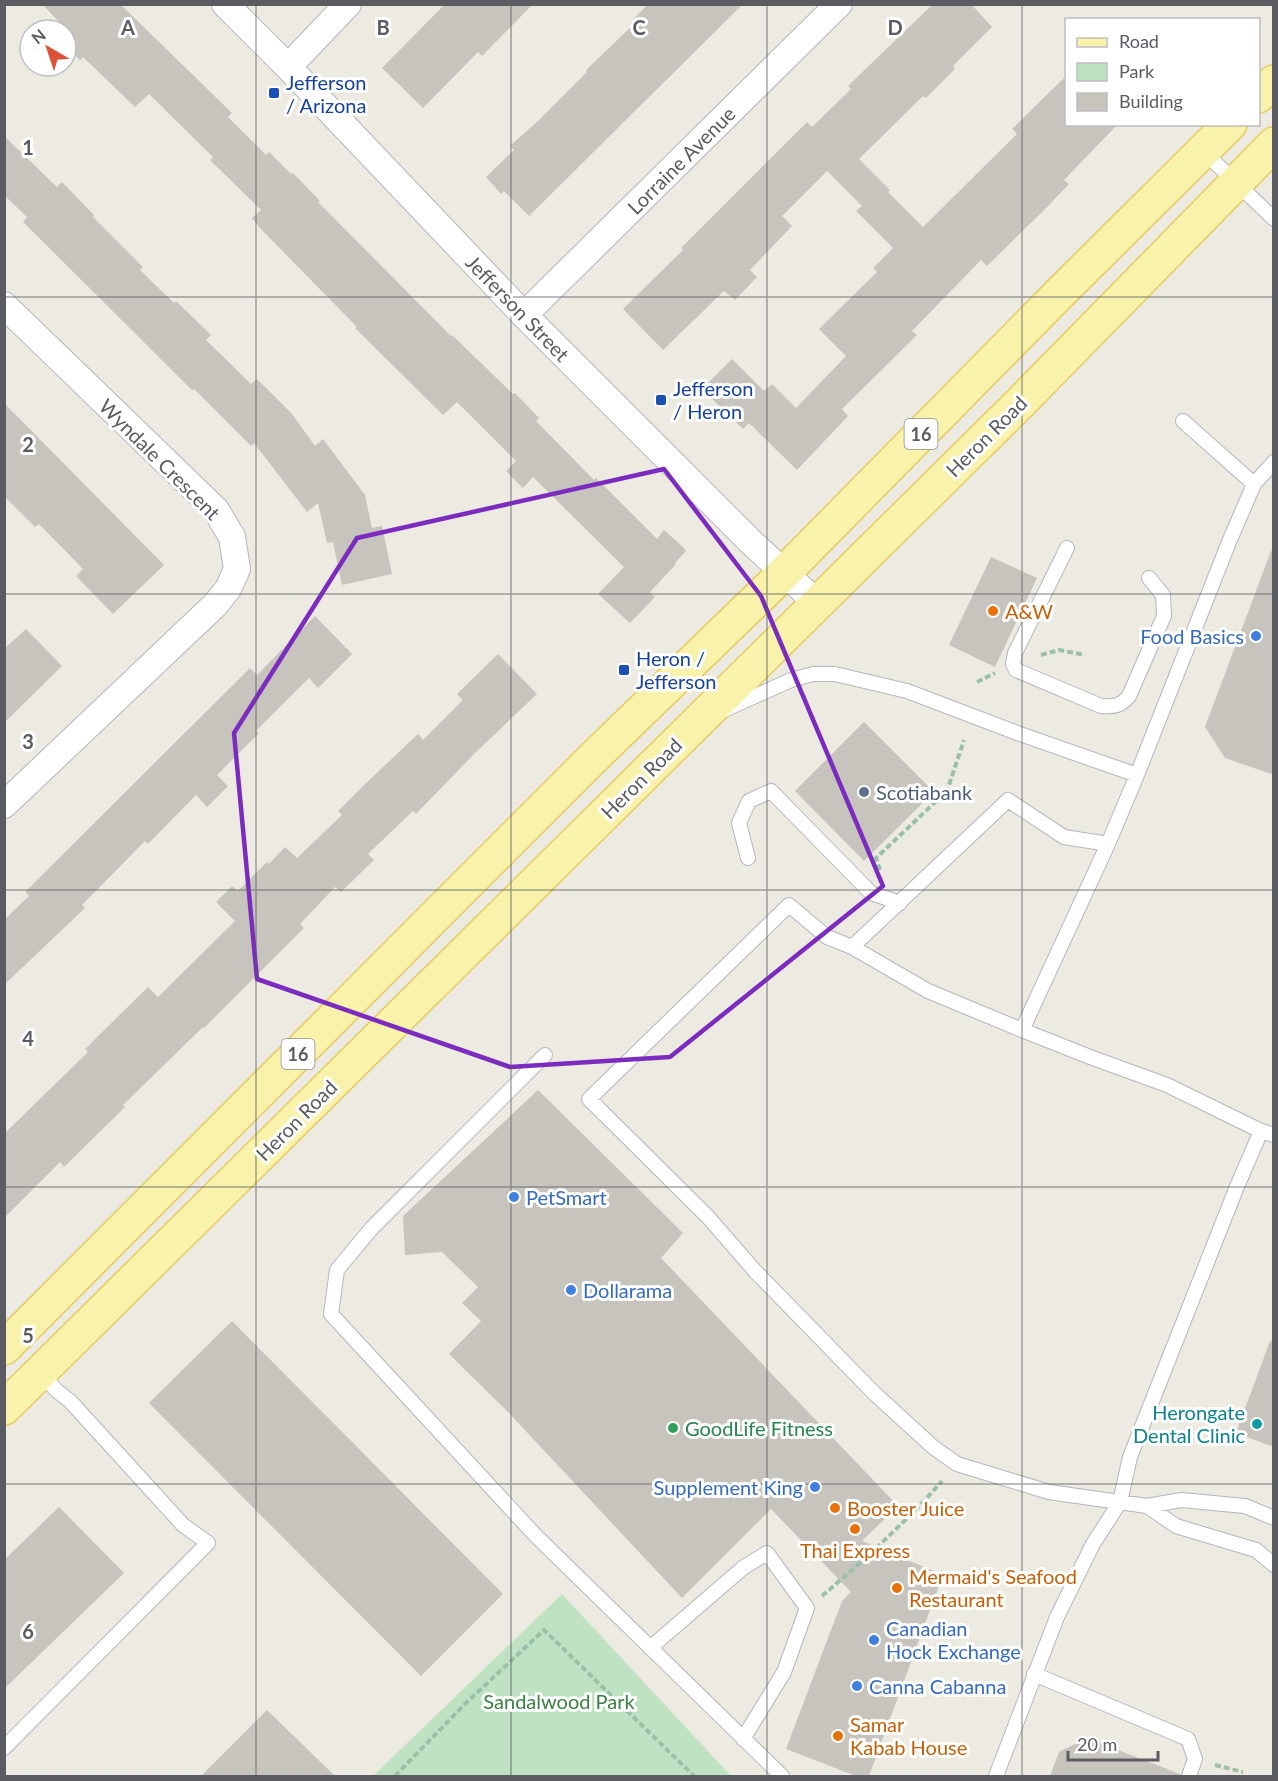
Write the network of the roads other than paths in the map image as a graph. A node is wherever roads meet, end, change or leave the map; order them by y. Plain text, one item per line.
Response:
1 (225, 4) edge
2 (348, 4) edge
3 (839, 4) edge
4 (288, 67) junction
5 (1274, 82) edge
6 (1260, 94) edge
7 (1228, 126) edge
8 (1274, 144) edge
9 (1203, 151) junction
10 (1235, 182) junction
11 (1274, 219) edge
12 (4, 305) edge
13 (524, 315) junction
14 (1183, 421) dead end
15 (1274, 462) edge
16 (1254, 484) junction
17 (1067, 548) dead end
18 (784, 573) junction
19 (1149, 578) dead end
20 (818, 604) junction
21 (698, 722) junction
22 (1137, 775) junction
23 (4, 805) edge
24 (1108, 844) junction
25 (748, 858) dead end
26 (900, 903) junction
27 (852, 947) junction
28 (1022, 1030) junction
29 (545, 1055) dead end
30 (1267, 1133) edge
31 (4, 1347) edge
32 (40, 1372) junction
33 (4, 1408) edge
34 (1120, 1502) junction
35 (1147, 1506) junction
36 (1274, 1518) edge
37 (1274, 1565) edge
38 (650, 1648) junction
39 (1034, 1674) junction
40 (743, 1739) junction
41 (4, 1748) edge
42 (782, 1776) edge
43 (996, 1776) edge
44 (1189, 1776) edge

1 - 4 street, Jefferson Street
2 - 4 street
3 - 13 street, Lorraine Avenue
4 - 13 street, Jefferson Street
5 - 6 main road
7 - 9 main road, 16
8 - 10 main road, Heron Road / 16
9 - 10 lane
9 - 18 main road, 16
10 - 11 lane
10 - 20 main road, Heron Road / 16
12 - 23 street, Wyndale Crescent
13 - 18 street, Jefferson Street
14 - 16 lane
15 - 16 lane
16 - 22 lane
17 - 19 lane
18 - 20 street, Jefferson Street
18 - 31 main road, 16
20 - 21 main road, Heron Road / 16
21 - 22 lane
21 - 32 main road, Heron Road / 16
22 - 24 lane
24 - 26 lane
24 - 28 lane
25 - 26 lane
26 - 27 lane
27 - 28 lane
27 - 34 lane
28 - 30 lane
29 - 38 lane
30 - 34 lane
32 - 33 main road, Heron Road / 16
32 - 41 lane
34 - 35 lane
34 - 39 lane
35 - 36 lane
35 - 37 lane
38 - 40 lane
38 - 40 lane
39 - 43 lane
39 - 44 lane
40 - 42 lane

